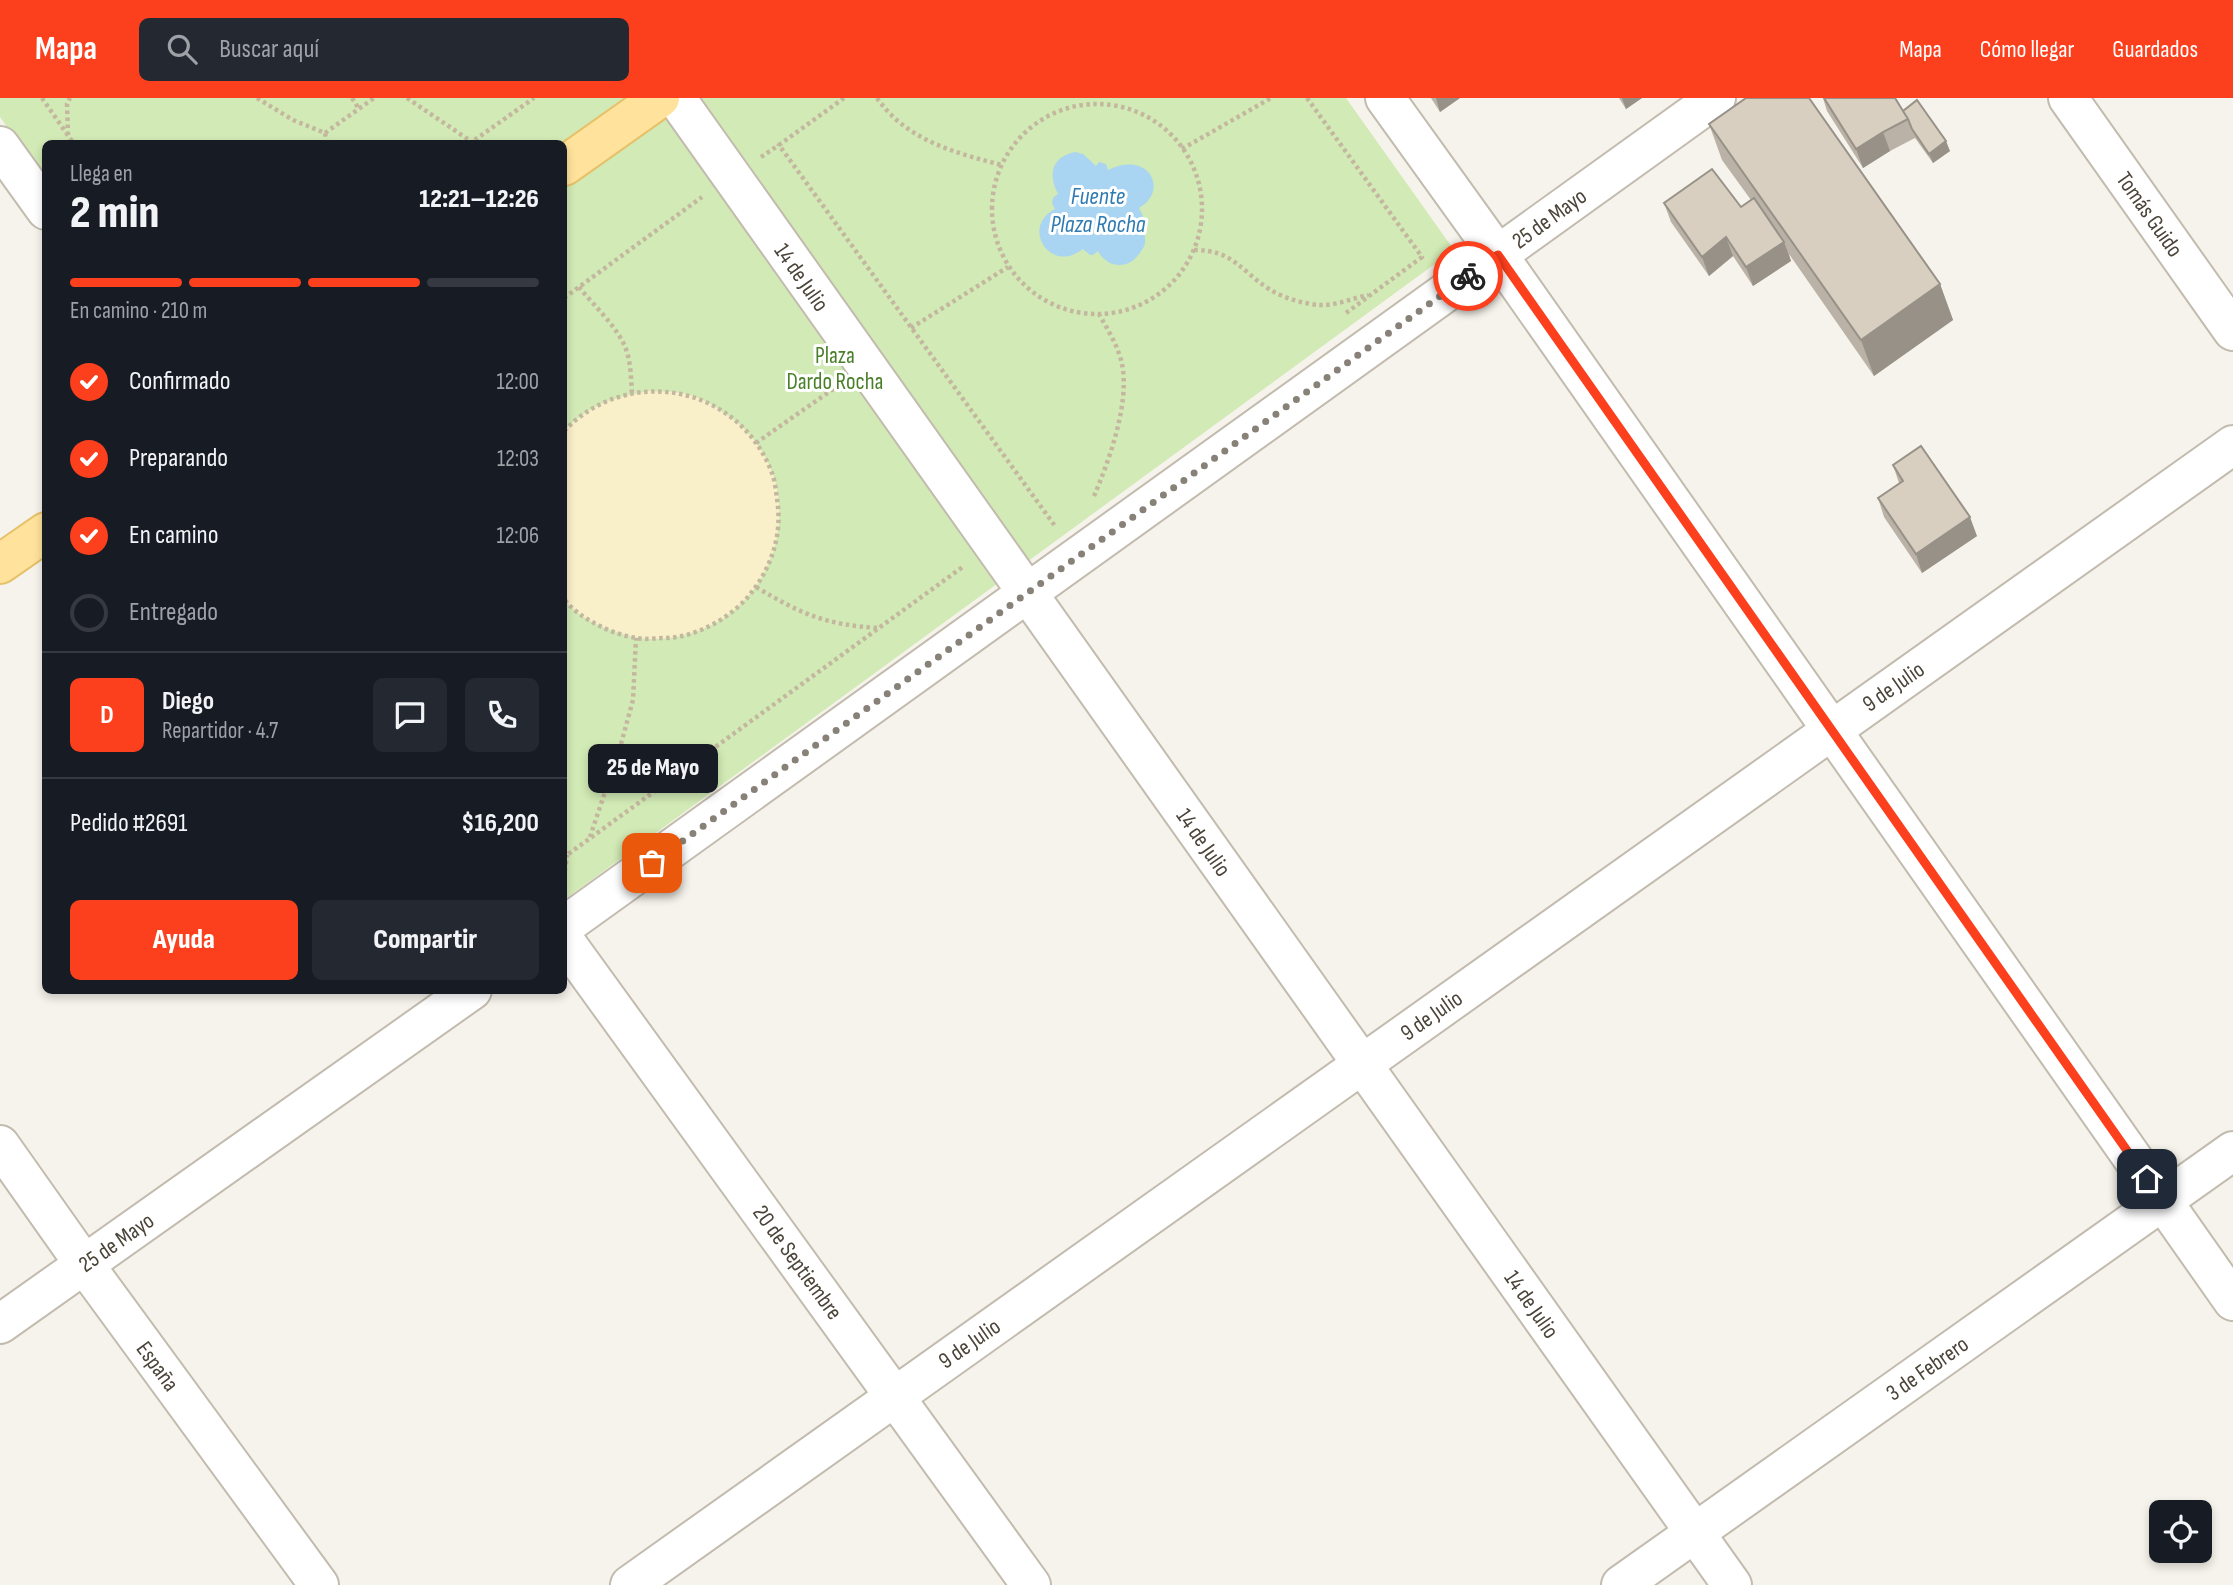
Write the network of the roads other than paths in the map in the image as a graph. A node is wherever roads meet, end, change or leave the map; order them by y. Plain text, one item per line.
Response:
1 (660, 98) edge
2 (676, 98) edge
3 (1385, 98) edge
4 (1716, 98) edge
5 (2067, 98) edge
6 (0, 146) edge
7 (567, 164) edge
8 (42, 204) edge
9 (1498, 255) junction
10 (2233, 331) edge
11 (2233, 445) edge
12 (42, 535) edge
13 (0, 564) edge
14 (1027, 593) junction
15 (1832, 730) junction
16 (567, 924) edge
17 (567, 944) edge
18 (466, 994) edge
19 (1362, 1064) junction
20 (0, 1145) edge
21 (2233, 1151) edge
22 (2162, 1201) junction
23 (84, 1264) junction
24 (2233, 1301) edge
25 (0, 1324) edge
26 (895, 1396) junction
27 (1695, 1533) junction
28 (319, 1585) edge
29 (629, 1585) edge
30 (1031, 1585) edge
31 (1621, 1585) edge
32 (1732, 1585) edge

1 - 7 main road
2 - 14 street, 14 de Julio
3 - 9 street
4 - 9 street, 25 de Mayo
5 - 10 street, Tomás Guido
6 - 8 street
9 - 14 street, 25 de Mayo
9 - 15 street
11 - 15 street, 9 de Julio
12 - 13 main road
14 - 16 street, 25 de Mayo
14 - 19 street, 14 de Julio
15 - 19 street, 9 de Julio
15 - 22 street
17 - 26 street, 20 de Septiembre
18 - 23 street, 25 de Mayo
19 - 26 street, 9 de Julio
19 - 27 street, 14 de Julio
20 - 23 street, España
21 - 22 street, 3 de Febrero
22 - 24 street
22 - 27 street, 3 de Febrero
23 - 25 street, 25 de Mayo
23 - 28 street, España
26 - 29 street, 9 de Julio
26 - 30 street, 20 de Septiembre
27 - 31 street, 3 de Febrero
27 - 32 street, 14 de Julio

